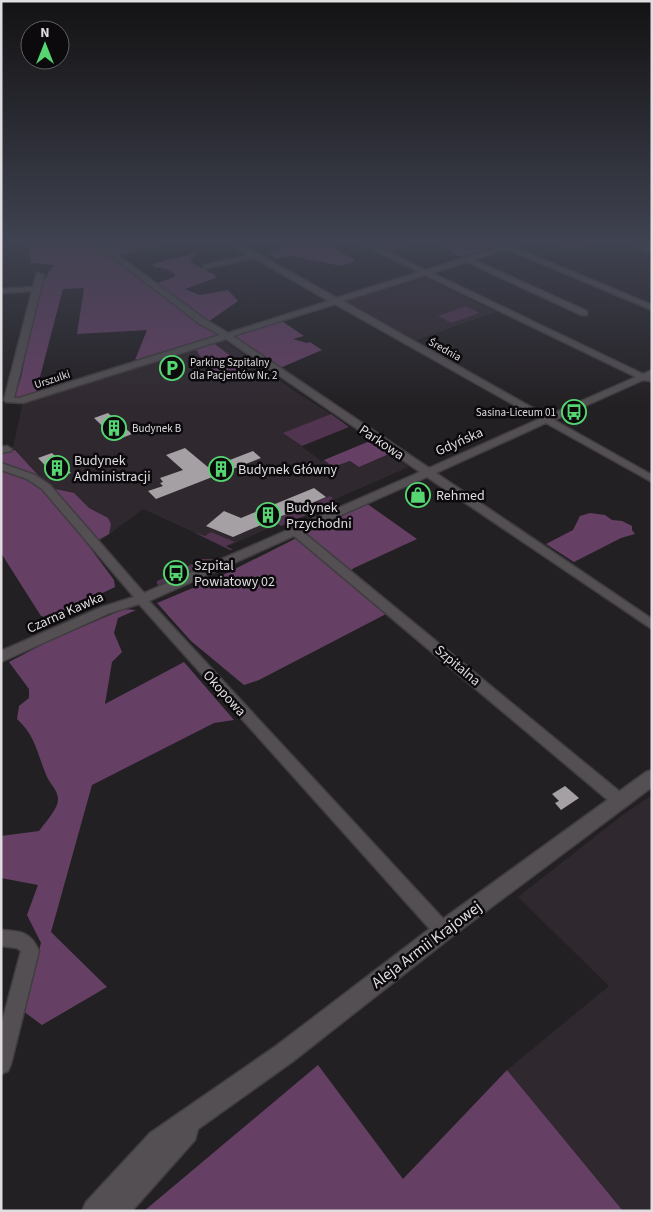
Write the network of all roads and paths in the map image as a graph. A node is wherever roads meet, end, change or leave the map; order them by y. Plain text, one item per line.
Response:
1 (34, 296) edge
2 (168, 296) edge
3 (324, 296) edge
4 (351, 296) edge
5 (473, 296) edge
6 (546, 296) edge
7 (622, 296) edge
8 (334, 301) junction
9 (652, 308) edge
10 (584, 313) dead end
11 (224, 335) junction
12 (649, 377) edge
13 (546, 420) junction
14 (1, 466) edge
15 (426, 472) junction
16 (652, 480) edge
17 (295, 531) junction
18 (142, 599) junction
19 (652, 625) edge
20 (1, 657) edge
21 (652, 777) edge
22 (620, 801) junction
23 (443, 932) junction
24 (1, 938) edge
25 (1, 1064) edge
26 (202, 1113) junction
27 (95, 1211) edge
28 (115, 1211) edge

1 - 11 street, Urszulki
2 - 11 street, Parkowa
3 - 8 street, Średnia
4 - 8 street
5 - 12 street
6 - 10 street
7 - 9 street
8 - 11 street
8 - 13 street, Średnia
11 - 15 street, Parkowa
12 - 13 street, Gdyńska
13 - 15 street, Gdyńska
13 - 16 street, Średnia
14 - 18 street, Okopowa
15 - 17 street, Gdyńska
15 - 19 street, Parkowa
17 - 18 street, Gdyńska
17 - 22 street, Szpitalna
18 - 20 street, Czarna Kawka
18 - 23 street, Okopowa
21 - 22 street, Aleja Armii Krajowej
22 - 23 street, Aleja Armii Krajowej
23 - 26 street, Aleja Armii Krajowej
24 - 25 street
26 - 27 street, Aleja Armii Krajowej
26 - 28 street, Aleja Armii Krajowej

